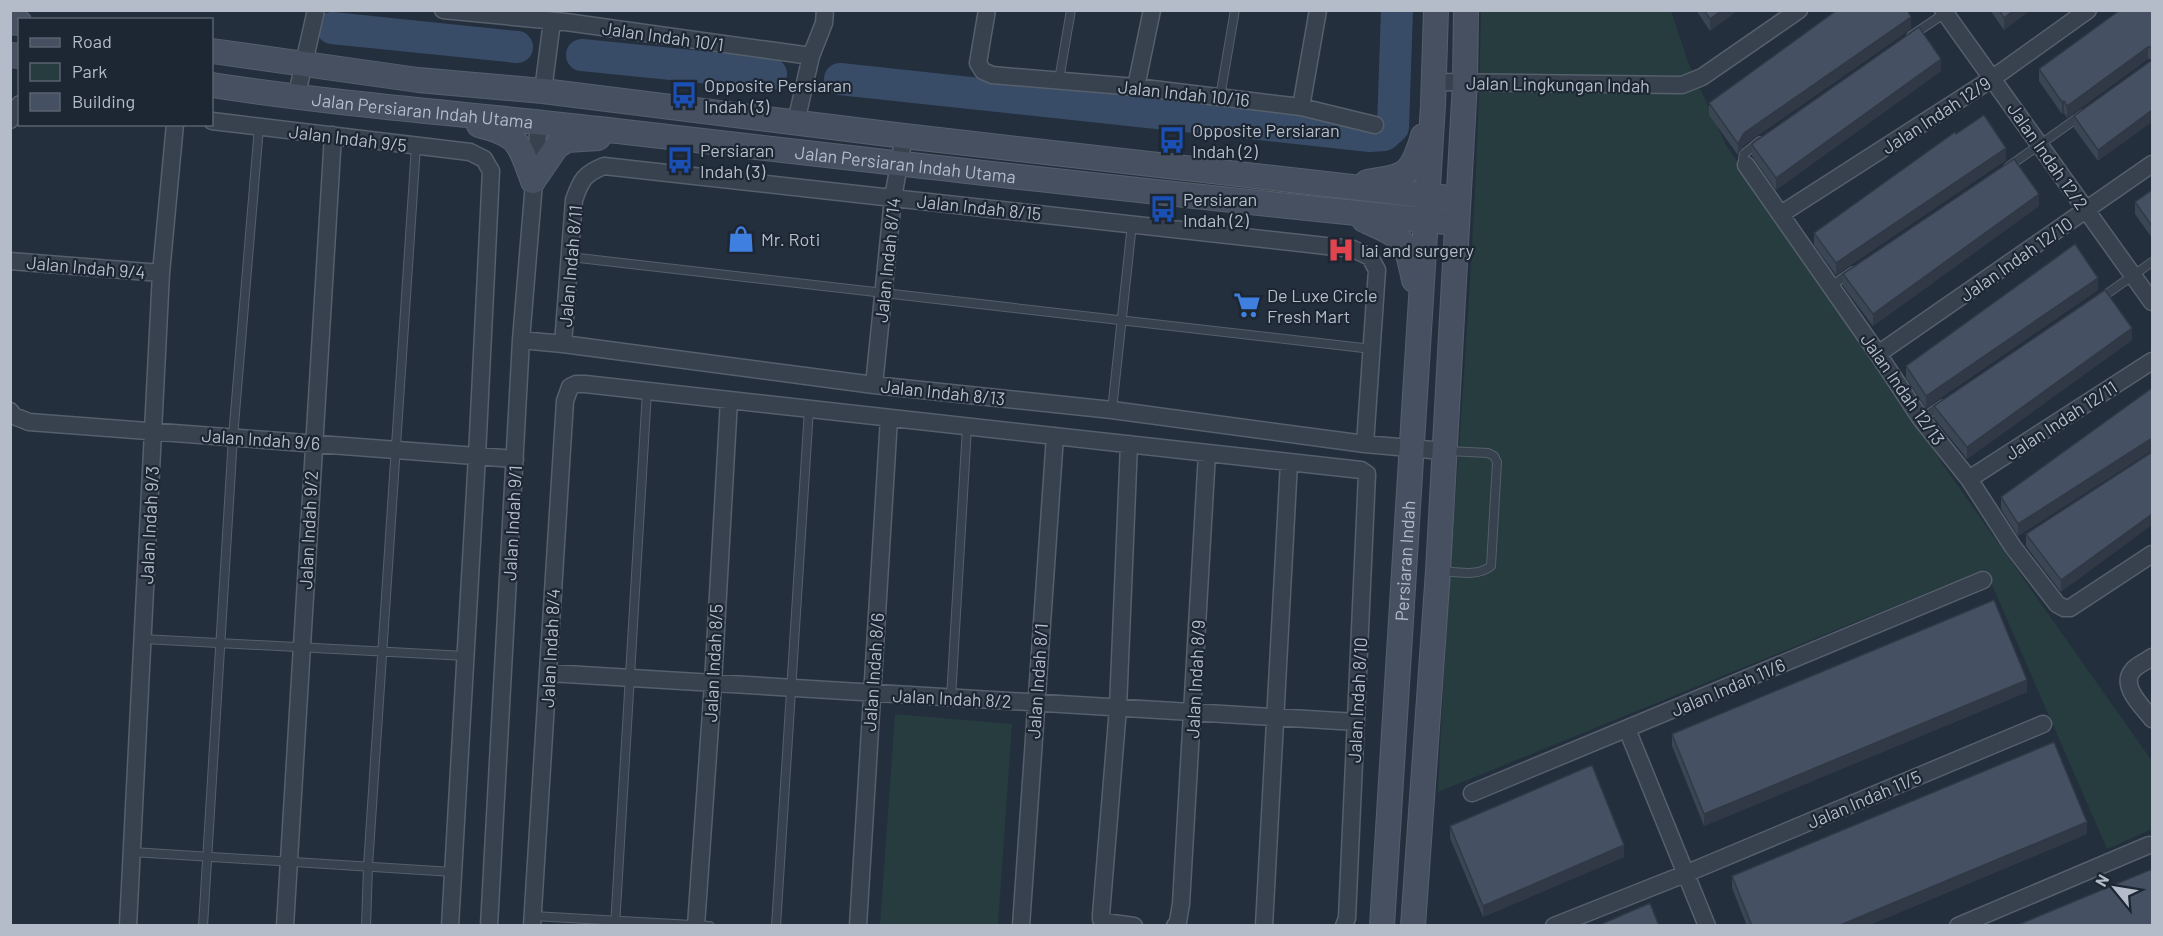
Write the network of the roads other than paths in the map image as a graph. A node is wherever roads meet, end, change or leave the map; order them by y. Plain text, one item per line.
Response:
1 (316, 10) edge
2 (443, 10) edge
3 (987, 10) edge
4 (1071, 10) edge
5 (1152, 10) edge
6 (1235, 10) edge
7 (1318, 10) edge
8 (1436, 10) edge
9 (1466, 10) edge
10 (1799, 10) edge
11 (2088, 10) edge
12 (1945, 11) edge
13 (562, 18) edge
14 (828, 20) edge
15 (1907, 39) edge
16 (213, 51) edge
17 (811, 56) junction
18 (305, 64) junction
19 (1993, 78) junction
20 (418, 80) junction
21 (1059, 80) junction
22 (1465, 82) junction
23 (213, 85) edge
24 (1136, 87) junction
25 (543, 91) junction
26 (1434, 93) junction
27 (1220, 97) junction
28 (296, 98) junction
29 (660, 106) junction
30 (1301, 107) junction
31 (414, 110) junction
32 (2087, 111) edge
33 (213, 121) edge
34 (539, 122) junction
35 (796, 122) junction
36 (1375, 125) dead end
37 (175, 126) edge
38 (258, 127) junction
39 (333, 135) junction
40 (663, 136) junction
41 (904, 136) junction
42 (1767, 137) edge
43 (2040, 145) junction
44 (416, 146) junction
45 (898, 164) junction
46 (2152, 164) edge
47 (1746, 165) joint
48 (604, 166) joint
49 (2002, 170) edge
50 (533, 182) junction
51 (1345, 186) junction
52 (1427, 196) junction
53 (893, 198) junction
54 (1458, 199) junction
55 (1245, 202) junction
56 (2087, 210) junction
57 (1348, 213) junction
58 (1781, 214) junction
59 (1425, 220) junction
60 (1456, 223) junction
61 (1132, 225) junction
62 (1241, 237) junction
63 (570, 257) junction
64 (10, 261) edge
65 (2152, 262) edge
66 (1859, 266) edge
67 (161, 273) junction
68 (2134, 275) junction
69 (1831, 285) junction
70 (884, 293) junction
71 (2096, 301) edge
72 (2152, 302) edge
73 (1420, 310) junction
74 (1122, 320) junction
75 (521, 340) junction
76 (563, 344) junction
77 (1372, 349) junction
78 (1878, 354) junction
79 (2152, 361) edge
80 (874, 385) junction
81 (647, 391) junction
82 (1950, 399) edge
83 (729, 400) junction
84 (809, 409) junction
85 (1112, 410) junction
86 (10, 411) edge
87 (889, 418) junction
88 (1921, 419) junction
89 (967, 427) junction
90 (154, 431) junction
91 (1055, 436) junction
92 (233, 437) junction
93 (313, 443) junction
94 (1129, 444) junction
95 (1365, 444) junction
96 (396, 449) junction
97 (1411, 449) junction
98 (1443, 451) junction
99 (1207, 453) junction
100 (477, 456) junction
101 (515, 459) junction
102 (1289, 462) junction
103 (1969, 480) junction
104 (2152, 554) edge
105 (1438, 571) junction
106 (1983, 580) dead end
107 (143, 639) junction
108 (220, 643) junction
109 (302, 648) junction
110 (382, 652) junction
111 (466, 656) junction
112 (2152, 657) edge
113 (549, 673) junction
114 (630, 678) junction
115 (712, 683) junction
116 (791, 688) junction
117 (871, 693) junction
118 (951, 698) junction
119 (1036, 703) junction
120 (1118, 708) junction
121 (1193, 713) junction
122 (1274, 717) junction
123 (2152, 719) edge
124 (1356, 722) junction
125 (2043, 724) dead end
126 (1627, 729) junction
127 (1472, 793) dead end
128 (2150, 845) dead end
129 (132, 852) junction
130 (207, 857) junction
131 (289, 862) junction
132 (368, 867) junction
133 (453, 872) junction
134 (1685, 873) junction
135 (1416, 888) junction
136 (533, 921) edge
137 (615, 923) edge
138 (696, 925) edge
139 (128, 926) edge
140 (203, 926) edge
141 (285, 926) edge
142 (366, 926) edge
143 (450, 926) edge
144 (489, 926) edge
145 (710, 926) edge
146 (776, 926) edge
147 (858, 926) edge
148 (1021, 926) edge
149 (1134, 926) edge
150 (1175, 926) edge
151 (1264, 926) edge
152 (1344, 926) edge
153 (1382, 926) edge
154 (1406, 926) edge
155 (1413, 926) edge
156 (1554, 926) edge
157 (1707, 926) edge
158 (1958, 926) edge

1 - 18 street
2 - 13 street, Jalan Indah 10/1
3 - 21 street, Jalan Indah 10/16
4 - 21 lane
5 - 24 street
6 - 27 lane
7 - 30 street
8 - 26 main road
9 - 22 main road
10 - 22 street, Jalan Lingkungan Indah
11 - 19 street, Jalan Indah 12/9
12 - 15 lane
12 - 19 street, Jalan Indah 12/2
13 - 17 street, Jalan Indah 10/1
13 - 25 street
14 - 17 street
16 - 18 main road, Jalan Persiaran Indah Utama
17 - 35 street
18 - 20 main road, Jalan Persiaran Indah Utama
18 - 28 street
19 - 43 street, Jalan Indah 12/2
19 - 58 street, Jalan Indah 12/9
20 - 25 main road, Jalan Persiaran Indah Utama
20 - 34 main road
21 - 24 street, Jalan Indah 10/16
22 - 26 street, Jalan Lingkungan Indah
22 - 54 main road
23 - 28 main road, Jalan Persiaran Indah Utama
24 - 27 street, Jalan Indah 10/16
25 - 29 main road, Jalan Persiaran Indah Utama
26 - 51 main road
26 - 52 main road
27 - 30 street, Jalan Indah 10/16
28 - 31 main road, Jalan Persiaran Indah Utama
29 - 34 main road
29 - 35 main road, Jalan Persiaran Indah Utama
30 - 36 street, Jalan Indah 10/16
31 - 34 main road, Jalan Persiaran Indah Utama
31 - 50 main road
32 - 43 lane
33 - 38 street, Jalan Indah 9/5
34 - 40 main road, Jalan Persiaran Indah Utama
34 - 50 street, Jalan Indah 9/1
35 - 41 main road, Jalan Persiaran Indah Utama
37 - 67 street, Jalan Indah 9/3
38 - 39 street, Jalan Indah 9/5
38 - 92 lane
39 - 44 street, Jalan Indah 9/5
39 - 93 street, Jalan Indah 9/2
40 - 45 main road, Jalan Persiaran Indah Utama
40 - 50 main road
41 - 45 street, Jalan Indah 8/14
41 - 51 main road, Jalan Persiaran Indah Utama
42 - 47 lane
43 - 49 lane
43 - 56 street, Jalan Indah 12/2
44 - 96 lane
44 - 100 street, Jalan Indah 9/5
45 - 53 street, Jalan Indah 8/14
45 - 55 main road, Jalan Persiaran Indah Utama
46 - 56 street, Jalan Indah 12/10
47 - 58 street, Jalan Indah 12/13
48 - 53 street, Jalan Indah 8/15
48 - 63 street, Jalan Indah 8/11
50 - 75 street, Jalan Indah 9/1
51 - 52 main road, Jalan Persiaran Indah Utama
52 - 54 main road, Jalan Persiaran Indah Utama
52 - 59 main road, Persiaran Indah
53 - 61 street, Jalan Indah 8/15
53 - 70 street, Jalan Indah 8/14
54 - 60 main road, Persiaran Indah
55 - 57 main road, Jalan Persiaran Indah Utama
55 - 62 lane
56 - 68 street, Jalan Indah 12/2
56 - 78 street, Jalan Indah 12/10
57 - 59 main road, Jalan Persiaran Indah Utama
57 - 73 main road
58 - 69 street, Jalan Indah 12/13
59 - 60 main road, Jalan Persiaran Indah Utama
59 - 73 main road, Persiaran Indah
60 - 98 main road, Persiaran Indah
61 - 62 street, Jalan Indah 8/15
61 - 74 lane
62 - 77 street, Jalan Indah 8/15
63 - 70 lane
63 - 76 street, Jalan Indah 8/11
64 - 67 street, Jalan Indah 9/4
65 - 68 lane
66 - 69 lane
67 - 90 street, Jalan Indah 9/3
68 - 71 lane
68 - 72 street, Jalan Indah 12/2
69 - 78 street, Jalan Indah 12/13
70 - 74 lane
70 - 80 street, Jalan Indah 8/14
73 - 97 main road, Persiaran Indah
74 - 77 lane
74 - 85 lane
75 - 76 street, Jalan Indah 8/13
75 - 101 street, Jalan Indah 9/1
76 - 80 street, Jalan Indah 8/13
77 - 95 street
78 - 88 street, Jalan Indah 12/13
79 - 103 street, Jalan Indah 12/11
80 - 85 street, Jalan Indah 8/13
81 - 83 street
81 - 113 street, Jalan Indah 8/4
81 - 114 lane
82 - 88 lane
83 - 84 street
83 - 115 street, Jalan Indah 8/5
84 - 87 street
84 - 116 lane
85 - 95 street, Jalan Indah 8/13
86 - 90 street, Jalan Indah 9/6
87 - 89 street
87 - 117 street, Jalan Indah 8/6
88 - 103 street, Jalan Indah 12/13
89 - 91 street
89 - 118 lane
90 - 92 street, Jalan Indah 9/6
90 - 107 street, Jalan Indah 9/3
91 - 94 street
91 - 119 street, Jalan Indah 8/1
92 - 93 street, Jalan Indah 9/6
92 - 108 lane
93 - 96 street, Jalan Indah 9/6
93 - 109 street, Jalan Indah 9/2
94 - 99 street
94 - 120 street
95 - 97 street, Jalan Indah 8/13
96 - 100 street, Jalan Indah 9/6
96 - 110 lane
97 - 98 street, Jalan Indah 8/13
97 - 153 main road, Persiaran Indah
98 - 105 main road, Persiaran Indah
98 - 105 lane
99 - 102 street
99 - 121 street, Jalan Indah 8/9
100 - 101 street, Jalan Indah 9/6
100 - 111 street
101 - 144 street, Jalan Indah 9/1
102 - 122 street
102 - 124 street, Jalan Indah 8/10
103 - 104 street, Jalan Indah 12/13
105 - 135 main road, Persiaran Indah
106 - 126 street, Jalan Indah 11/6
107 - 108 lane
107 - 129 street, Jalan Indah 9/3
108 - 109 lane
108 - 130 lane
109 - 110 lane
109 - 131 street, Jalan Indah 9/2
110 - 111 lane
110 - 132 lane
111 - 133 street
112 - 123 street
113 - 114 street, Jalan Indah 8/2
113 - 136 street, Jalan Indah 8/4
114 - 115 street, Jalan Indah 8/2
114 - 137 lane
115 - 116 street, Jalan Indah 8/2
115 - 138 street, Jalan Indah 8/5
116 - 117 street, Jalan Indah 8/2
116 - 146 lane
117 - 118 street, Jalan Indah 8/2
117 - 147 street, Jalan Indah 8/6
118 - 119 street, Jalan Indah 8/2
119 - 120 street, Jalan Indah 8/2
119 - 148 street, Jalan Indah 8/1
120 - 121 street, Jalan Indah 8/2
120 - 149 street
121 - 122 street, Jalan Indah 8/2
121 - 150 street, Jalan Indah 8/9
122 - 124 street, Jalan Indah 8/2
122 - 151 street
124 - 152 street, Jalan Indah 8/10
125 - 134 street, Jalan Indah 11/5
126 - 127 street, Jalan Indah 11/6
126 - 134 street
128 - 158 street
129 - 130 lane
129 - 139 street, Jalan Indah 9/3
130 - 131 lane
130 - 140 lane
131 - 132 lane
131 - 141 street, Jalan Indah 9/2
132 - 133 lane
132 - 142 lane
133 - 143 street
134 - 156 street, Jalan Indah 11/5
134 - 157 street
135 - 154 main road
135 - 155 main road, Persiaran Indah
136 - 137 lane
137 - 138 lane
138 - 145 lane

